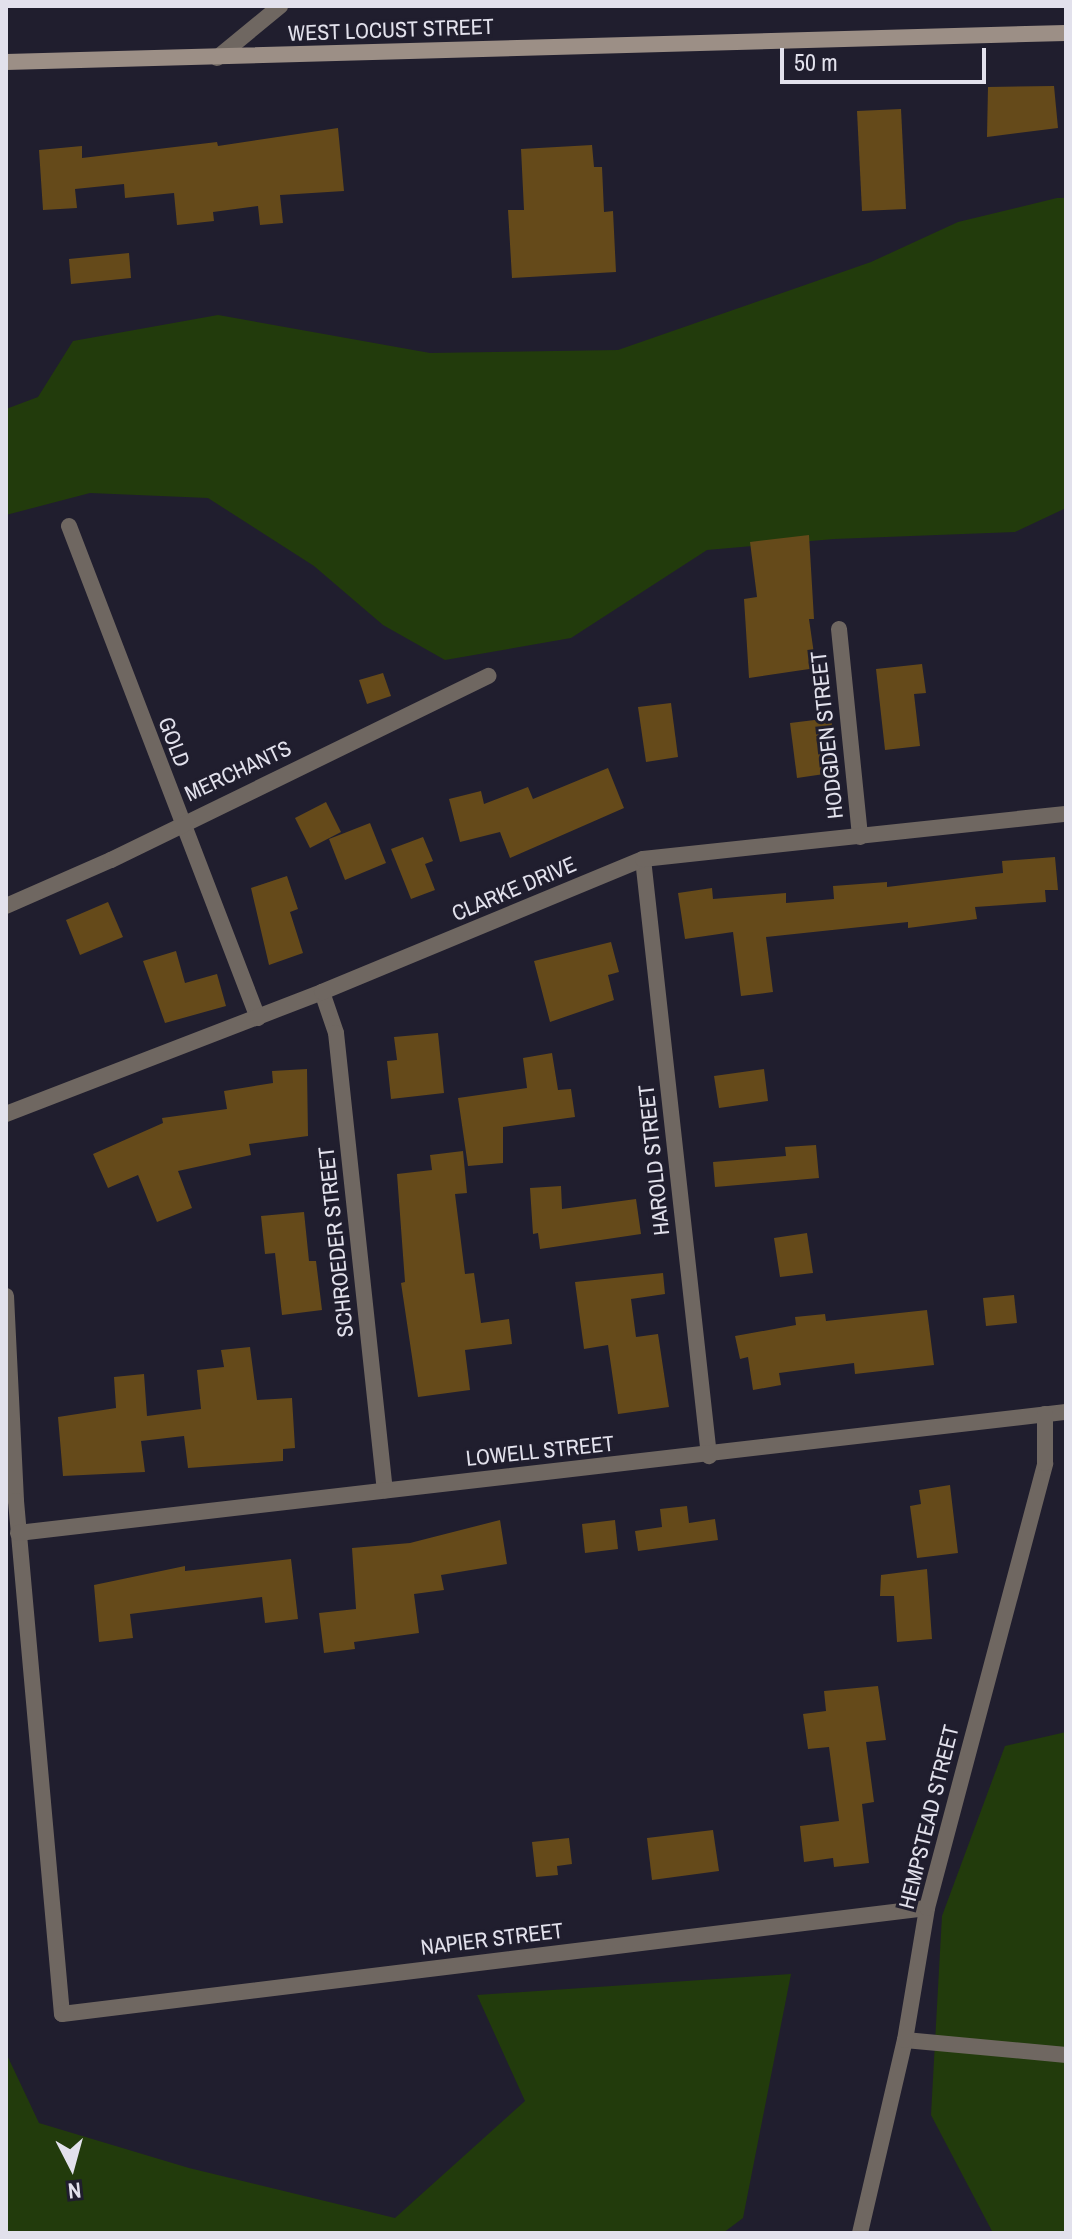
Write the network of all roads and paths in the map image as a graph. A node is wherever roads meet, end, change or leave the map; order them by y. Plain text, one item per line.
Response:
1 (280, 6) edge
2 (1066, 33) edge
3 (217, 58) junction
4 (6, 62) edge
5 (69, 526) dead end
6 (839, 629) dead end
7 (489, 676) dead end
8 (1066, 814) edge
9 (181, 822) junction
10 (860, 837) junction
11 (643, 859) junction
12 (6, 906) edge
13 (322, 992) junction
14 (258, 1018) junction
15 (6, 1114) edge
16 (6, 1296) edge
17 (1066, 1412) edge
18 (1045, 1414) junction
19 (709, 1456) junction
20 (385, 1490) junction
21 (11, 1500) edge
22 (18, 1533) junction
23 (927, 1908) junction
24 (905, 2040) junction
25 (1066, 2055) edge
26 (860, 2233) edge

1 - 3 street
2 - 3 street, WEST LOCUST STREET
3 - 4 street, WEST LOCUST STREET
5 - 9 street, GOLD
6 - 10 street, HODGDEN STREET
7 - 9 street, MERCHANTS
8 - 10 street, CLARKE DRIVE
9 - 12 street, MERCHANTS
9 - 14 street, GOLD
10 - 11 street, CLARKE DRIVE
11 - 13 street, CLARKE DRIVE
11 - 19 street, HAROLD STREET
13 - 14 street, CLARKE DRIVE
13 - 20 street, SCHROEDER STREET
14 - 15 street, CLARKE DRIVE
16 - 21 street
17 - 18 street, LOWELL STREET
18 - 19 street, LOWELL STREET
18 - 23 street, HEMPSTEAD STREET
19 - 20 street, LOWELL STREET
20 - 22 street, LOWELL STREET
21 - 22 street
22 - 23 street, NAPIER STREET
23 - 24 street, HEMPSTEAD STREET
24 - 25 street
24 - 26 street, HEMPSTEAD STREET

